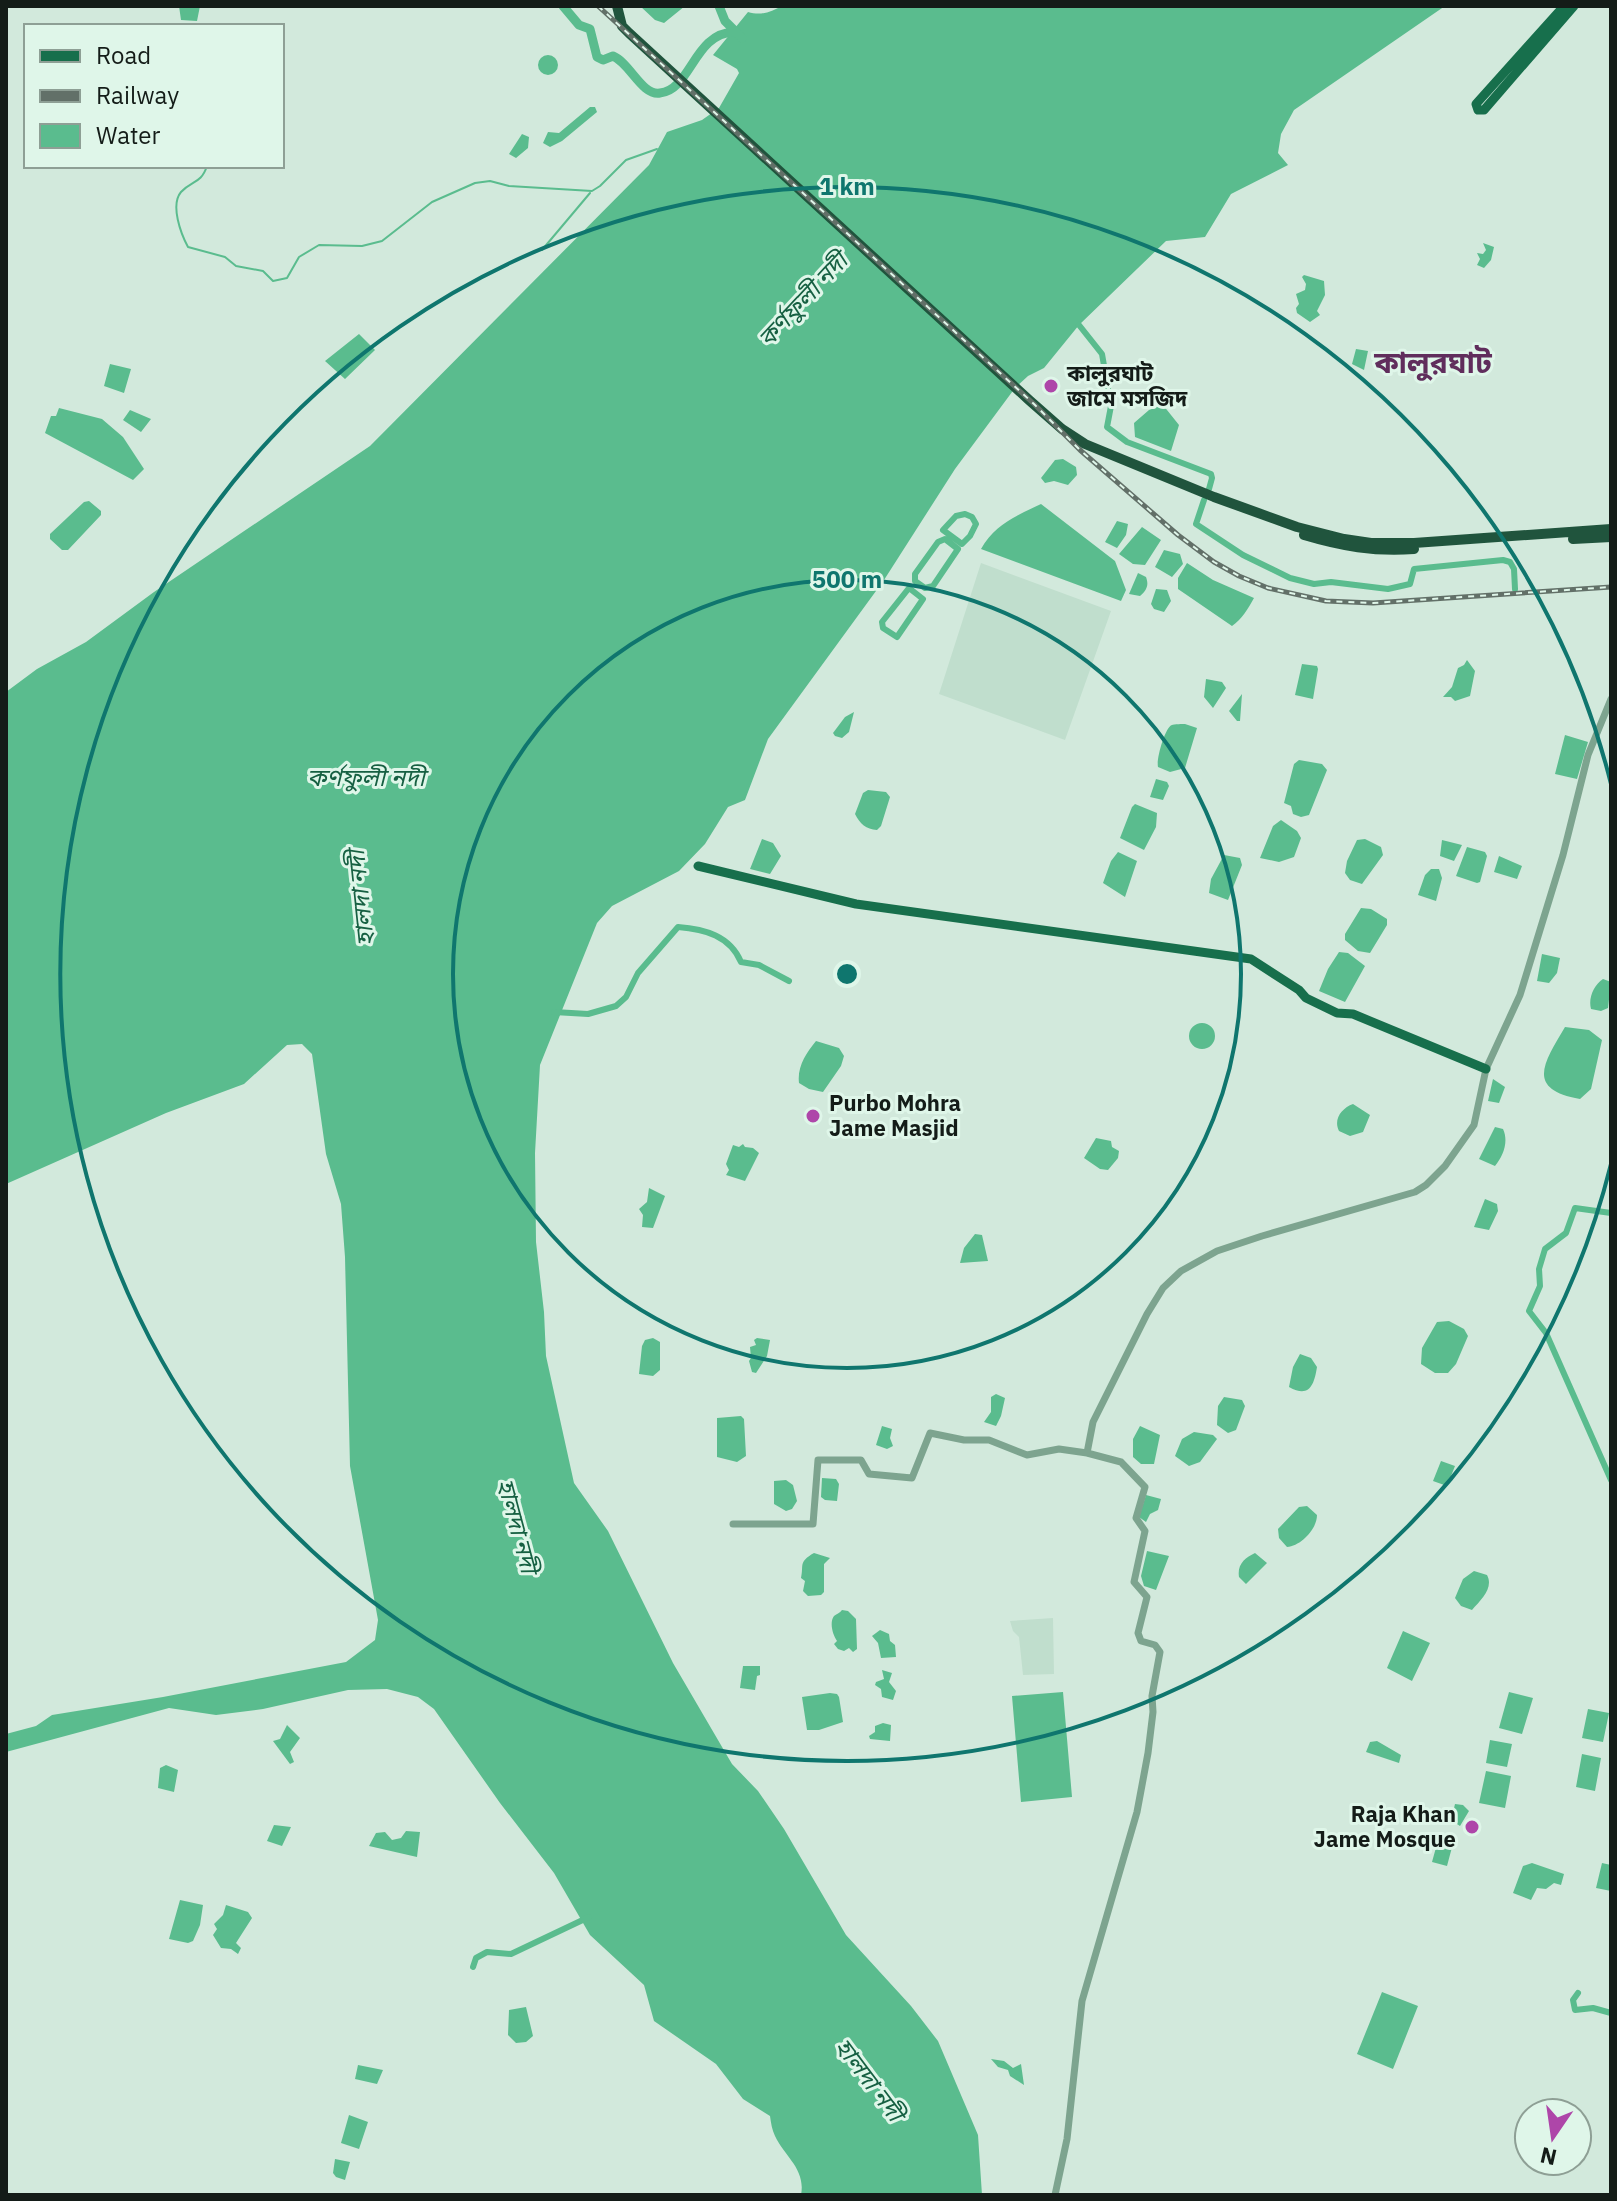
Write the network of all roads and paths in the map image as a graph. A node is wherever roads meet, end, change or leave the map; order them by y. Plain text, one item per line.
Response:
1 (617, 6) edge
2 (1564, 6) edge
3 (1574, 6) edge
4 (1214, 497) junction
5 (1611, 529) edge
6 (1611, 537) edge
7 (1611, 699) edge
8 (698, 866) dead end
9 (1486, 1069) junction
10 (1087, 1453) junction
11 (733, 1524) dead end
12 (1055, 2195) edge

1 - 4 highway
2 - 3 main road
4 - 5 highway
4 - 6 highway
7 - 9 street
8 - 9 main road
9 - 10 street
10 - 11 street
10 - 12 street

